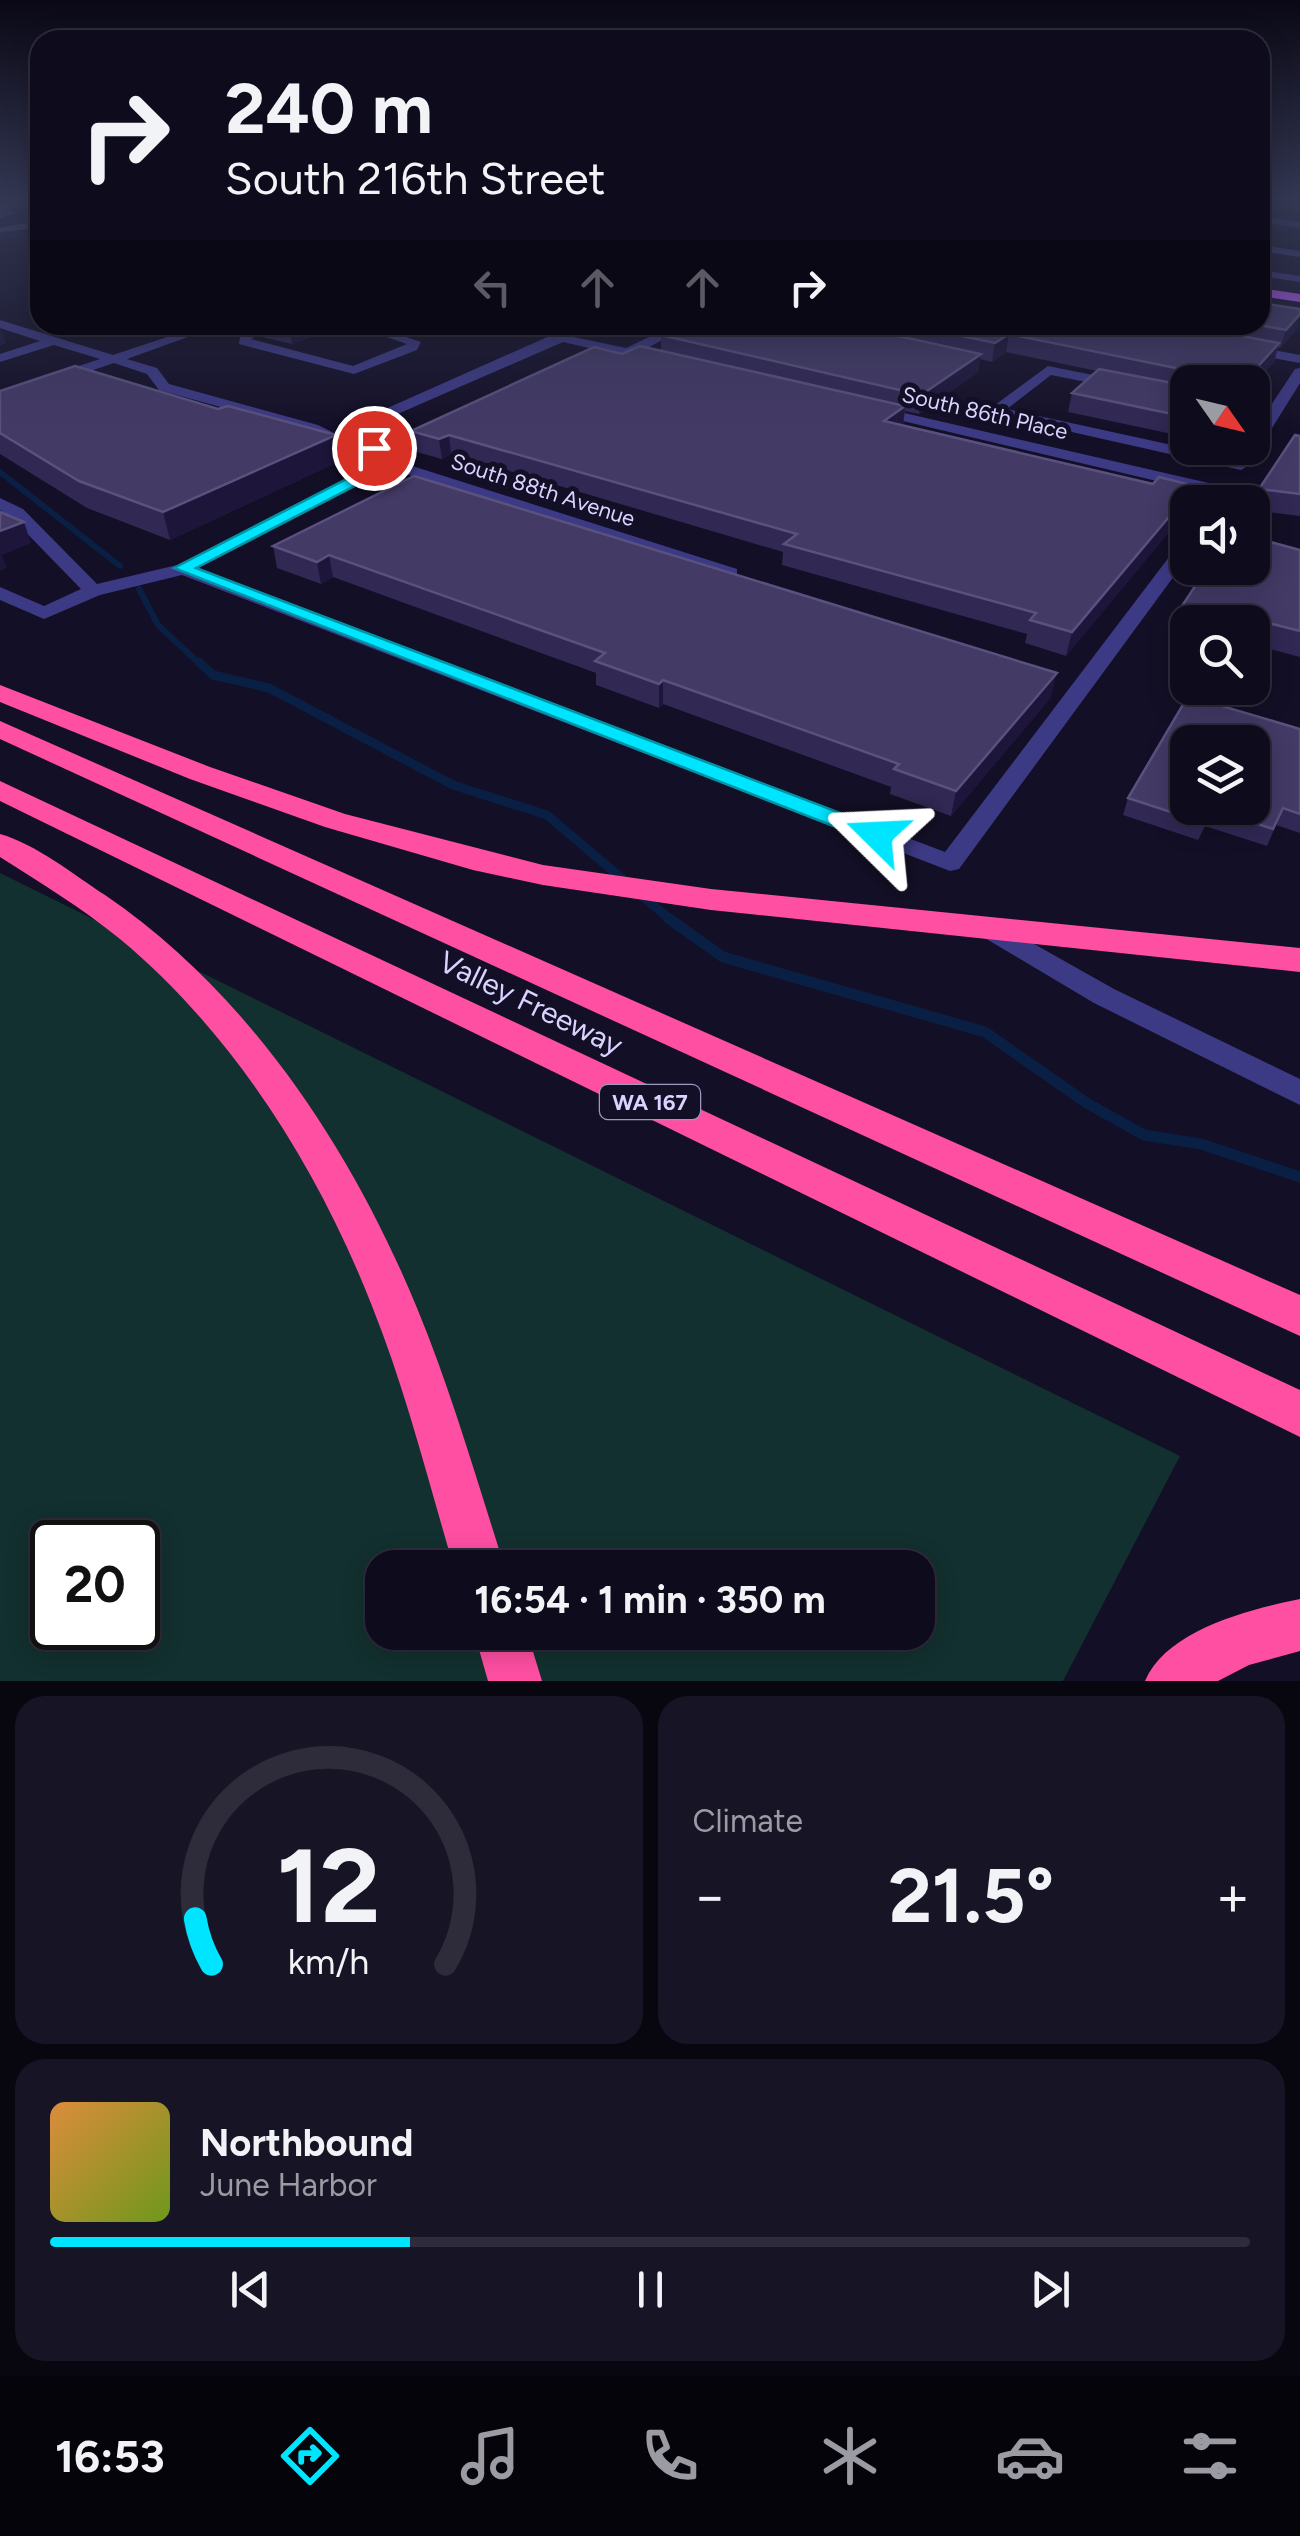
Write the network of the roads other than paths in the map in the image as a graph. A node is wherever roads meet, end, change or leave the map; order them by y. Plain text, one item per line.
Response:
1 (1270, 294) edge
2 (1300, 298) edge
3 (0, 324) edge
4 (30, 333) edge
5 (38, 335) edge
6 (185, 335) edge
7 (245, 335) edge
8 (391, 335) edge
9 (564, 335) edge
10 (664, 335) edge
11 (559, 337) junction
12 (55, 340) junction
13 (1225, 345) edge
14 (610, 348) junction
15 (627, 353) junction
16 (116, 358) junction
17 (1300, 359) edge
18 (0, 360) edge
19 (668, 362) edge
20 (580, 363) edge
21 (1300, 372) edge
22 (0, 382) edge
23 (20, 390) junction
24 (1170, 394) edge
25 (0, 397) edge
26 (860, 407) edge
27 (1272, 415) joint
28 (1270, 418) edge
29 (452, 423) edge
30 (1170, 449) edge
31 (375, 454) junction
32 (1174, 485) edge
33 (0, 503) edge
34 (1170, 566) edge
35 (182, 568) junction
36 (745, 578) edge
37 (94, 591) junction
38 (0, 593) edge
39 (0, 693) edge
40 (0, 729) edge
41 (0, 790) edge
42 (0, 844) edge
43 (988, 927) junction
44 (1300, 960) edge
45 (1300, 1093) edge
46 (1300, 1316) edge
47 (1300, 1414) edge
48 (474, 1550) edge
49 (1300, 1625) edge
50 (506, 1650) edge
51 (515, 1681) edge
52 (1172, 1681) edge

1 - 2 main road
3 - 4 street, South 88th Avenue
5 - 12 street, South 88th Avenue
6 - 16 street
7 - 8 street
9 - 11 street
10 - 15 street
11 - 14 street
11 - 31 street
12 - 16 street, South 88th Avenue
12 - 18 street
13 - 17 street
14 - 15 street
14 - 20 street
15 - 19 street
16 - 23 street
16 - 31 street, South 88th Avenue
18 - 22 street
21 - 27 street
22 - 23 street
23 - 25 street
24 - 30 street
26 - 32 street, South 86th Place
27 - 28 street
29 - 31 street
31 - 35 street
31 - 36 street, South 88th Avenue
33 - 37 street
34 - 35 street
35 - 37 street
37 - 38 street
39 - 43 highway
40 - 46 highway, Valley Freeway / WA 167
41 - 47 highway, Valley Freeway / WA 167
42 - 48 highway
43 - 44 highway
43 - 45 street
49 - 52 highway
50 - 51 highway

